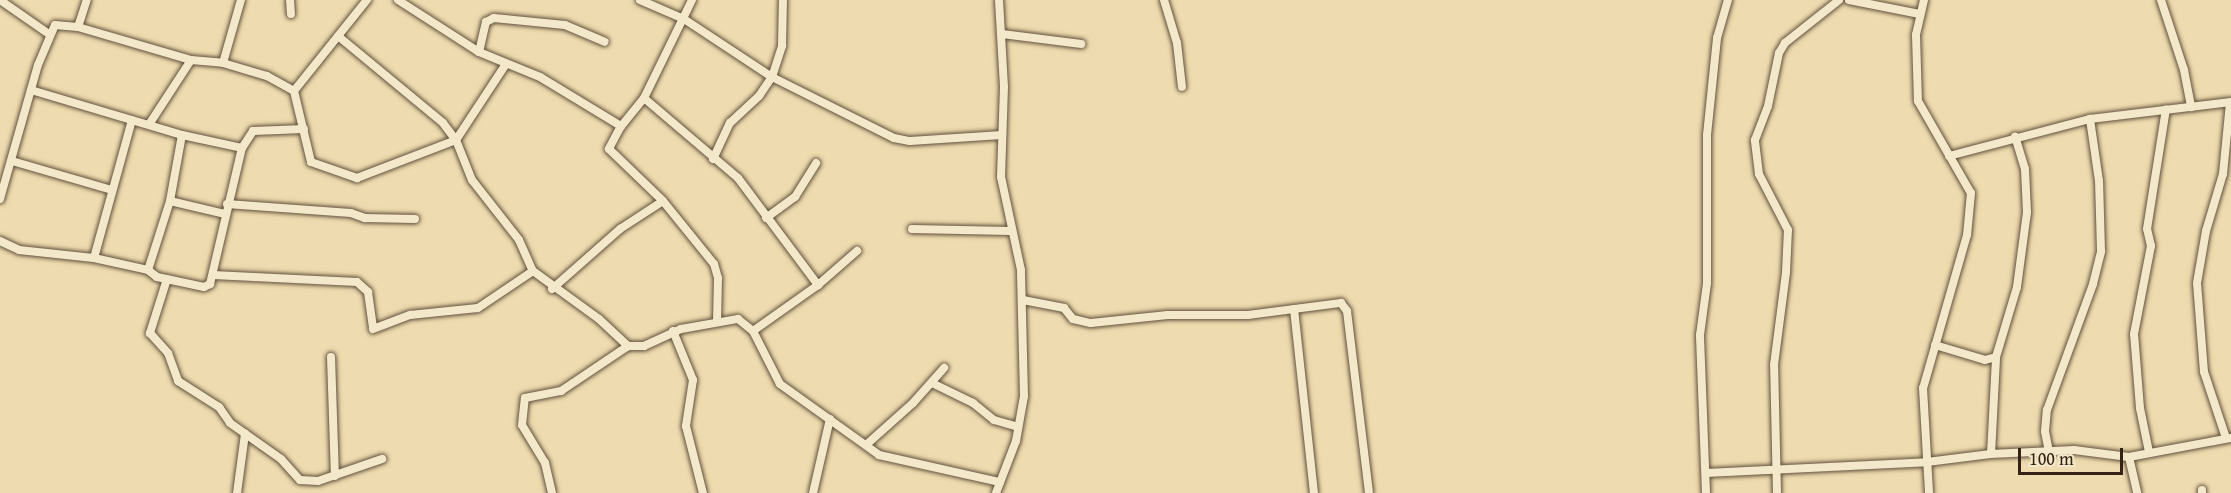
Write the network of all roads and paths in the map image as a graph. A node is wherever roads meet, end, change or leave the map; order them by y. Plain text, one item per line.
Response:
1 (0, 0) edge
2 (87, 0) edge
3 (241, 0) edge
4 (290, 0) edge
5 (367, 0) edge
6 (398, 0) edge
7 (640, 0) edge
8 (692, 0) edge
9 (783, 0) edge
10 (999, 0) edge
11 (1164, 0) edge
12 (1728, 0) edge
13 (1839, 0) edge
14 (1850, 0) edge
15 (1924, 0) edge
16 (2161, 0) edge
17 (291, 14) dead end
18 (1920, 14) junction
19 (684, 19) junction
20 (78, 27) junction
21 (49, 34) junction
22 (1002, 34) junction
23 (338, 36) junction
24 (605, 42) dead end
25 (1081, 44) dead end
26 (479, 52) junction
27 (191, 60) junction
28 (223, 63) junction
29 (506, 64) junction
30 (772, 77) junction
31 (1182, 87) dead end
32 (31, 90) junction
33 (294, 91) junction
34 (644, 98) junction
35 (2230, 102) edge
36 (2191, 107) junction
37 (2166, 109) junction
38 (2090, 119) junction
39 (132, 120) junction
40 (150, 123) junction
41 (621, 126) junction
42 (304, 129) junction
43 (182, 135) junction
44 (1002, 135) junction
45 (2015, 137) junction
46 (456, 140) junction
47 (242, 148) junction
48 (1949, 156) junction
49 (714, 159) junction
50 (12, 161) junction
51 (816, 162) dead end
52 (112, 190) junction
53 (0, 199) edge
54 (170, 201) junction
55 (663, 201) junction
56 (227, 204) junction
57 (225, 214) junction
58 (766, 218) junction
59 (415, 219) dead end
60 (912, 229) dead end
61 (1010, 231) junction
62 (0, 241) edge
63 (857, 251) dead end
64 (94, 258) junction
65 (148, 270) junction
66 (533, 272) junction
67 (213, 275) junction
68 (167, 279) junction
69 (818, 285) junction
70 (552, 288) junction
71 (1023, 300) junction
72 (1294, 309) junction
73 (717, 321) junction
74 (673, 331) junction
75 (753, 331) junction
76 (1935, 345) junction
77 (628, 346) junction
78 (331, 357) dead end
79 (1996, 357) junction
80 (944, 368) dead end
81 (932, 383) junction
82 (830, 419) junction
83 (1018, 427) junction
84 (245, 434) junction
85 (2229, 438) edge
86 (866, 446) junction
87 (2049, 452) junction
88 (2149, 452) junction
89 (1991, 454) junction
90 (2129, 457) junction
91 (382, 459) dead end
92 (1927, 462) junction
93 (1779, 470) junction
94 (1706, 473) junction
95 (335, 476) junction
96 (1000, 482) junction
97 (237, 493) edge
98 (552, 493) edge
99 (703, 493) edge
100 (813, 493) edge
101 (996, 493) edge
102 (1314, 493) edge
103 (1369, 493) edge
104 (1707, 493) edge
105 (1778, 493) edge
106 (1929, 493) edge
107 (2136, 493) edge

1 - 21 street
2 - 20 street
3 - 28 street
4 - 17 street
5 - 23 street
6 - 26 street
7 - 19 street
8 - 19 street
9 - 30 street
10 - 22 street
11 - 31 street
12 - 94 street
13 - 93 street
14 - 18 street
15 - 18 street
16 - 36 street
18 - 48 street
19 - 30 street
19 - 34 street
20 - 21 street
20 - 27 street
21 - 32 street
22 - 25 street
22 - 44 street
23 - 33 street
23 - 46 street
24 - 26 street
26 - 29 street
27 - 28 street
27 - 40 street
28 - 33 street
29 - 41 street
29 - 46 street
30 - 44 street
30 - 49 street
32 - 39 street
32 - 50 street
33 - 42 street
34 - 41 street
34 - 49 street
35 - 36 street
35 - 85 street
36 - 37 street
37 - 38 street
37 - 88 street
38 - 45 street
38 - 87 street
39 - 40 street
39 - 52 street
40 - 43 street
41 - 55 street
42 - 46 street
42 - 47 street
43 - 47 street
43 - 54 street
44 - 61 street
45 - 48 street
45 - 79 street
46 - 66 street
47 - 56 street
48 - 76 street
49 - 58 street
50 - 52 street
50 - 53 street
51 - 58 street
52 - 64 street
54 - 57 street
54 - 65 street
55 - 70 street
55 - 73 street
56 - 57 street
56 - 59 street
57 - 67 street
58 - 69 street
60 - 61 street
61 - 71 street
62 - 64 street
63 - 69 street
64 - 65 street
65 - 68 street
66 - 67 street
66 - 70 street
67 - 68 street
68 - 84 street
69 - 75 street
70 - 77 street
71 - 72 street
71 - 83 street
72 - 102 street
72 - 103 street
73 - 74 street
73 - 75 street
74 - 77 street
74 - 99 street
75 - 82 street
76 - 79 street
76 - 92 street
77 - 98 street
78 - 95 street
79 - 89 street
80 - 81 street
81 - 83 street
81 - 86 street
82 - 86 street
82 - 100 street
83 - 96 street
84 - 95 street
84 - 97 street
85 - 88 street
86 - 96 street
87 - 89 street
87 - 90 street
88 - 90 street
89 - 92 street
90 - 107 street
91 - 95 street
92 - 93 street
92 - 106 street
93 - 94 street
93 - 105 street
94 - 104 street
96 - 101 street

